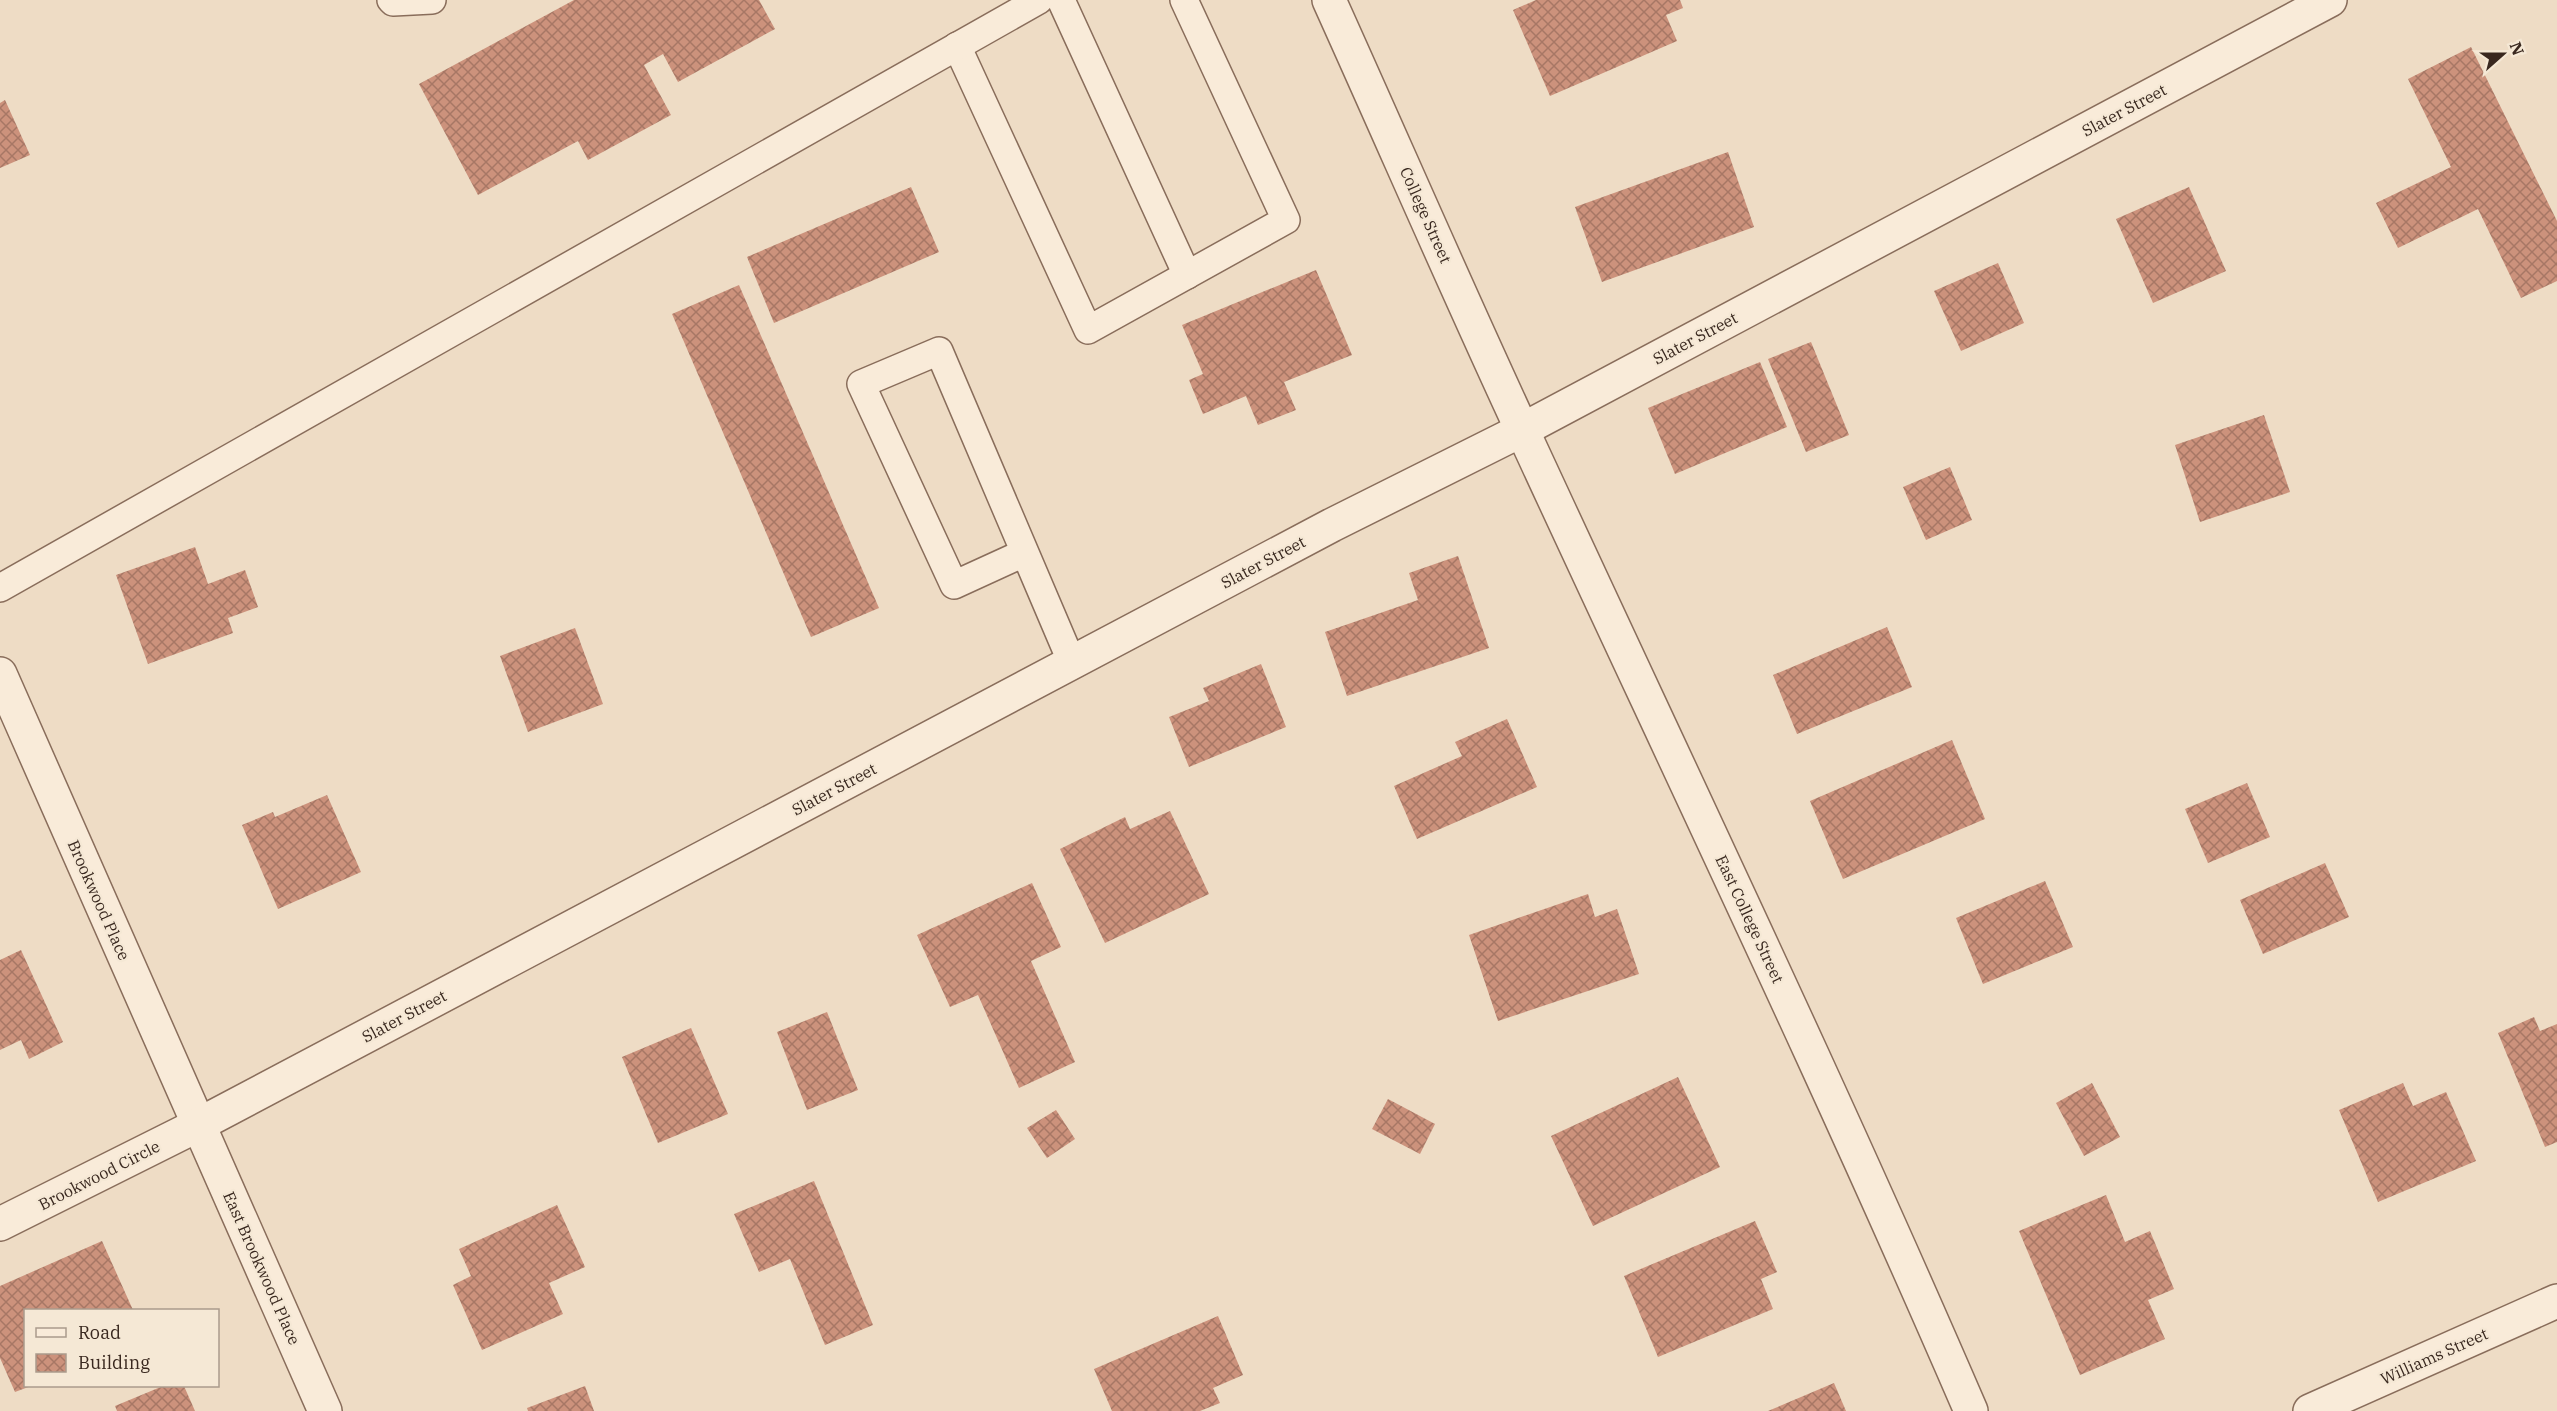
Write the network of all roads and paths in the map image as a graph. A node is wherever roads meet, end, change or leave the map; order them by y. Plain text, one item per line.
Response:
1 (391, 0) edge
2 (432, 0) edge
3 (1039, 0) edge
4 (1061, 0) edge
5 (1184, 0) edge
6 (1329, 0) edge
7 (2330, 0) edge
8 (957, 46) junction
9 (1187, 274) junction
10 (1522, 430) junction
11 (1024, 553) junction
12 (0, 588) edge
13 (1072, 663) junction
14 (0, 674) edge
15 (198, 1125) junction
16 (0, 1224) edge
17 (2557, 1301) edge
18 (325, 1411) edge
19 (1971, 1411) edge
20 (2310, 1411) edge

1 - 2 lane
3 - 8 lane
4 - 9 lane
5 - 9 lane
6 - 10 street, College Street
7 - 10 street, Slater Street
8 - 9 lane
8 - 12 lane
10 - 13 street, Slater Street
10 - 19 street, East College Street
11 - 11 lane
11 - 13 lane
13 - 15 street, Slater Street
14 - 15 street, Brookwood Place
15 - 16 street, Brookwood Circle
15 - 18 street, East Brookwood Place
17 - 20 street, Williams Street

